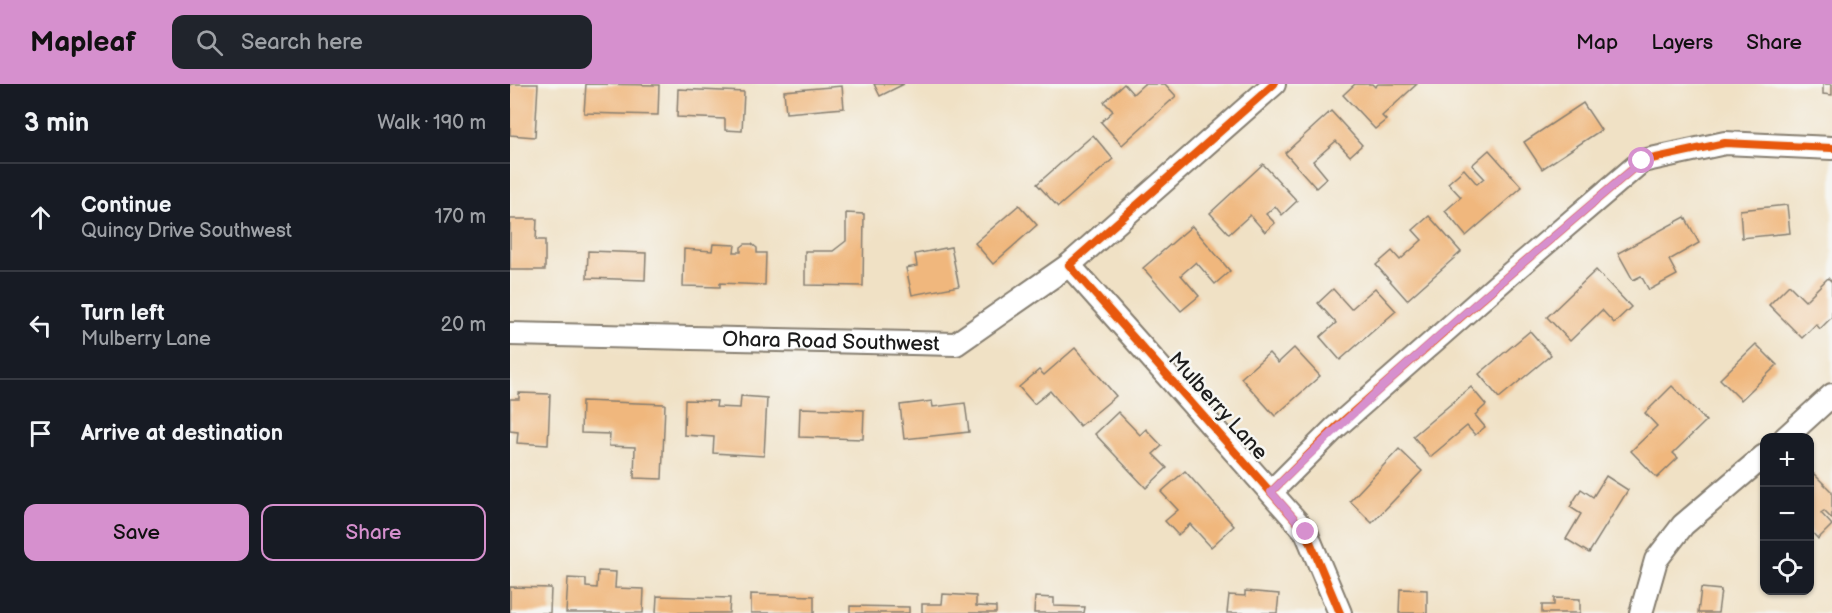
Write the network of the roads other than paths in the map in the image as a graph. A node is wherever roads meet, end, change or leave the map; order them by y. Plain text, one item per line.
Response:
1 (1274, 84) edge
2 (1832, 148) edge
3 (1069, 265) junction
4 (510, 334) edge
5 (1832, 395) edge
6 (1790, 433) edge
7 (1760, 459) edge
8 (1271, 492) junction
9 (1340, 613) edge
10 (1641, 613) edge

1 - 3 street, Ohara Road Southwest
2 - 8 street
3 - 4 street, Ohara Road Southwest
3 - 8 street, Mulberry Lane
5 - 6 street
7 - 10 street
8 - 9 street, Mulberry Lane

